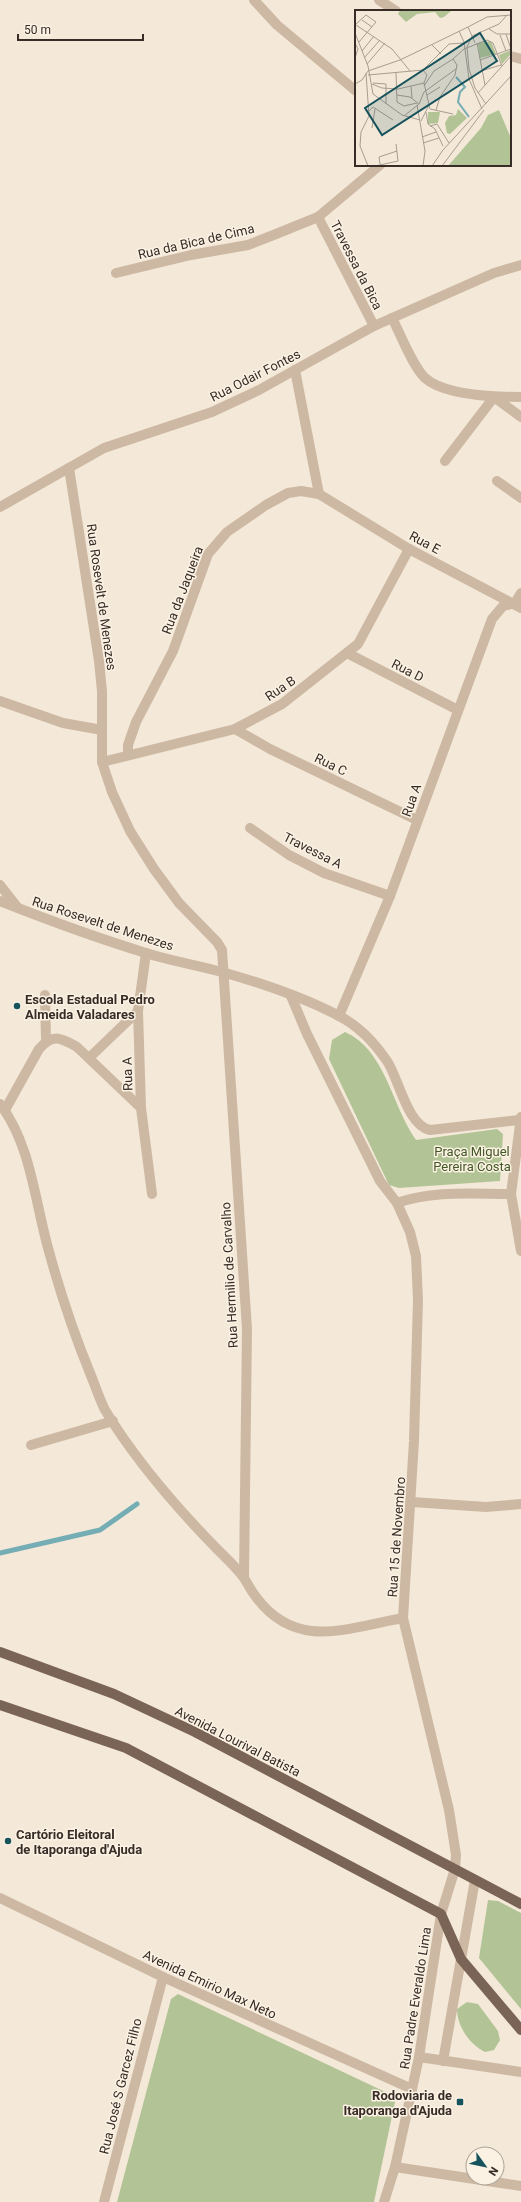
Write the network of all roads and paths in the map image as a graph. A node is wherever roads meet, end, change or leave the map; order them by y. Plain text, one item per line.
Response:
1 (254, 0) edge
2 (379, 0) edge
3 (394, 10) edge
4 (511, 56) edge
5 (521, 59) edge
6 (355, 90) edge
7 (379, 166) edge
8 (318, 217) junction
9 (521, 265) edge
10 (116, 273) dead end
11 (392, 318) junction
12 (374, 326) junction
13 (295, 370) junction
14 (494, 397) junction
15 (521, 397) edge
16 (521, 417) edge
17 (444, 461) dead end
18 (69, 468) junction
19 (496, 481) dead end
20 (318, 494) junction
21 (521, 498) edge
22 (0, 508) edge
23 (409, 549) junction
24 (521, 593) edge
25 (518, 606) edge
26 (347, 653) junction
27 (0, 701) edge
28 (458, 710) junction
29 (235, 729) junction
30 (102, 730) junction
31 (128, 755) junction
32 (102, 762) junction
33 (417, 820) junction
34 (250, 828) dead end
35 (0, 885) edge
36 (390, 896) junction
37 (0, 901) edge
38 (18, 908) junction
39 (146, 953) junction
40 (223, 972) junction
41 (45, 995) dead end
42 (291, 996) junction
43 (138, 1011) junction
44 (339, 1016) junction
45 (46, 1040) junction
46 (89, 1058) junction
47 (2, 1107) edge
48 (141, 1108) junction
49 (520, 1119) edge
50 (152, 1194) dead end
51 (511, 1194) junction
52 (397, 1203) junction
53 (521, 1251) edge
54 (113, 1421) junction
55 (31, 1445) dead end
56 (412, 1502) junction
57 (521, 1504) edge
58 (244, 1577) junction
59 (403, 1618) junction
60 (0, 1652) edge
61 (0, 1705) edge
62 (455, 1869) junction
63 (475, 1880) junction
64 (0, 1898) edge
65 (521, 1904) edge
66 (441, 1914) junction
67 (461, 1959) junction
68 (163, 1977) junction
69 (521, 2030) edge
70 (419, 2057) junction
71 (443, 2061) junction
72 (521, 2072) edge
73 (412, 2089) junction
74 (395, 2167) junction
75 (521, 2186) edge
76 (104, 2202) edge
77 (384, 2202) edge

1 - 6 street
2 - 3 street
4 - 5 street
7 - 8 street, Rua da Bica de Cima
8 - 10 street, Rua da Bica de Cima
8 - 12 street, Travessa da Bica
9 - 11 street, Rua Odair Fontes
11 - 12 street, Rua Odair Fontes
11 - 14 street
12 - 13 street, Rua Odair Fontes
13 - 18 street, Rua Odair Fontes
13 - 20 street
14 - 15 street
14 - 16 street
14 - 17 street
18 - 22 street, Rua Odair Fontes
18 - 30 street, Rua Rosevelt de Menezes
19 - 21 street
20 - 23 street, Rua E
20 - 31 street, Rua da Jaqueira
23 - 25 street, Rua E
23 - 26 street, Rua B
24 - 25 street
25 - 28 street, Rua A
26 - 28 street, Rua D
26 - 29 street, Rua B
27 - 30 street
28 - 33 street, Rua A
29 - 31 street, Rua B
29 - 33 street, Rua C
30 - 32 street, Rua Rosevelt de Menezes
31 - 32 street, Rua B
32 - 40 street, Rua Rosevelt de Menezes
33 - 36 street, Rua A
34 - 36 street, Travessa A
35 - 38 street
36 - 44 street, Rua A
37 - 38 street, Rua Rosevelt de Menezes
38 - 39 street, Rua Rosevelt de Menezes
39 - 40 street, Rua Rosevelt de Menezes
39 - 43 street, Rua A
40 - 42 street, Rua Rosevelt de Menezes
40 - 58 street, Rua Hermilio de Carvalho
41 - 45 street
42 - 44 street
42 - 52 street
43 - 46 street
43 - 48 street, Rua A
44 - 49 street
45 - 46 street
45 - 47 street
46 - 48 street
47 - 54 street
48 - 50 street, Rua A
49 - 51 street
51 - 52 street
51 - 53 street
52 - 56 street, Rua 15 de Novembro
54 - 55 street
54 - 58 street
56 - 57 street
56 - 59 street, Rua 15 de Novembro
58 - 59 street
59 - 62 street, Rua 15 de Novembro
60 - 62 main road, Avenida Lourival Batista
61 - 66 main road
62 - 63 main road, Avenida Lourival Batista
62 - 66 street, Rua Padre Everaldo Lima
63 - 65 main road, Avenida Lourival Batista
63 - 67 street
64 - 68 street, Avenida Emirio Max Neto
66 - 67 main road
66 - 70 street, Rua Padre Everaldo Lima
67 - 69 main road
67 - 71 street
68 - 73 street, Avenida Emirio Max Neto
68 - 76 street, Rua José S Garcez Filho
70 - 71 street
70 - 73 street, Rua Padre Everaldo Lima
71 - 72 street
73 - 74 street, Rua Padre Everaldo Lima
74 - 75 street
74 - 77 street, Rua Padre Everaldo Lima

